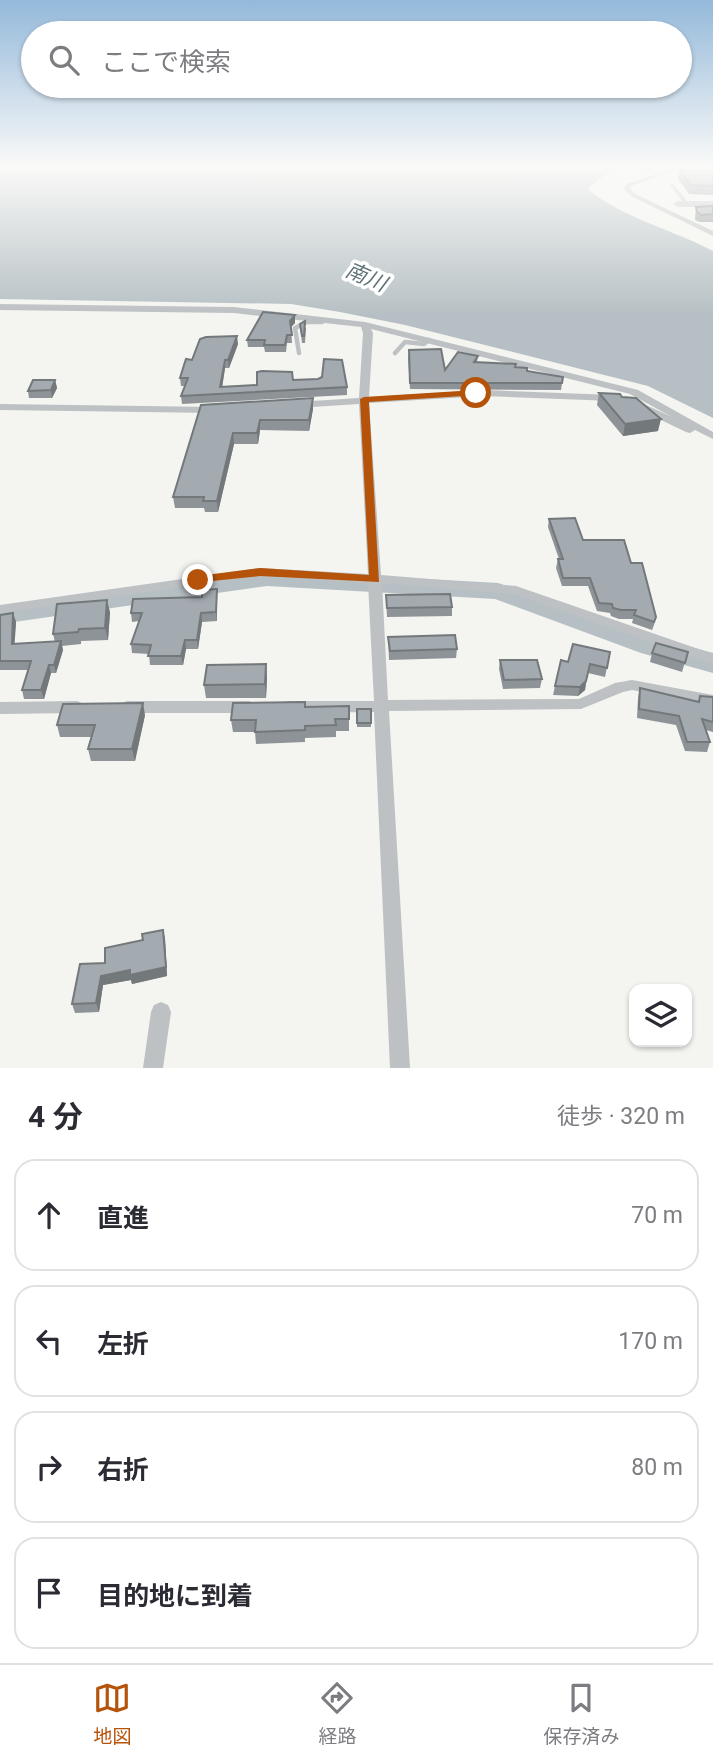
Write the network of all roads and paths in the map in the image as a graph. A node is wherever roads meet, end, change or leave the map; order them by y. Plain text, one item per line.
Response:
1 (676, 216) edge
2 (713, 234) edge
3 (0, 307) edge
4 (45, 308) junction
5 (73, 313) dead end
6 (342, 321) junction
7 (367, 329) junction
8 (429, 340) junction
9 (299, 353) dead end
10 (395, 353) dead end
11 (364, 399) junction
12 (282, 406) edge
13 (0, 407) edge
14 (233, 409) edge
15 (711, 435) edge
16 (375, 584) junction
17 (0, 609) edge
18 (713, 659) edge
19 (713, 701) edge
20 (382, 706) junction
21 (0, 708) edge
22 (161, 1012) dead end
23 (153, 1068) edge
24 (400, 1068) edge

1 - 2 street
3 - 4 street
4 - 5 street
4 - 6 street
6 - 7 street
6 - 9 lane
7 - 8 street
7 - 11 street
8 - 10 lane
8 - 15 street
11 - 12 street
11 - 15 street
11 - 16 street
13 - 14 street
16 - 17 street
16 - 18 street
16 - 20 street
19 - 20 street
20 - 21 street
20 - 24 street
22 - 23 street

